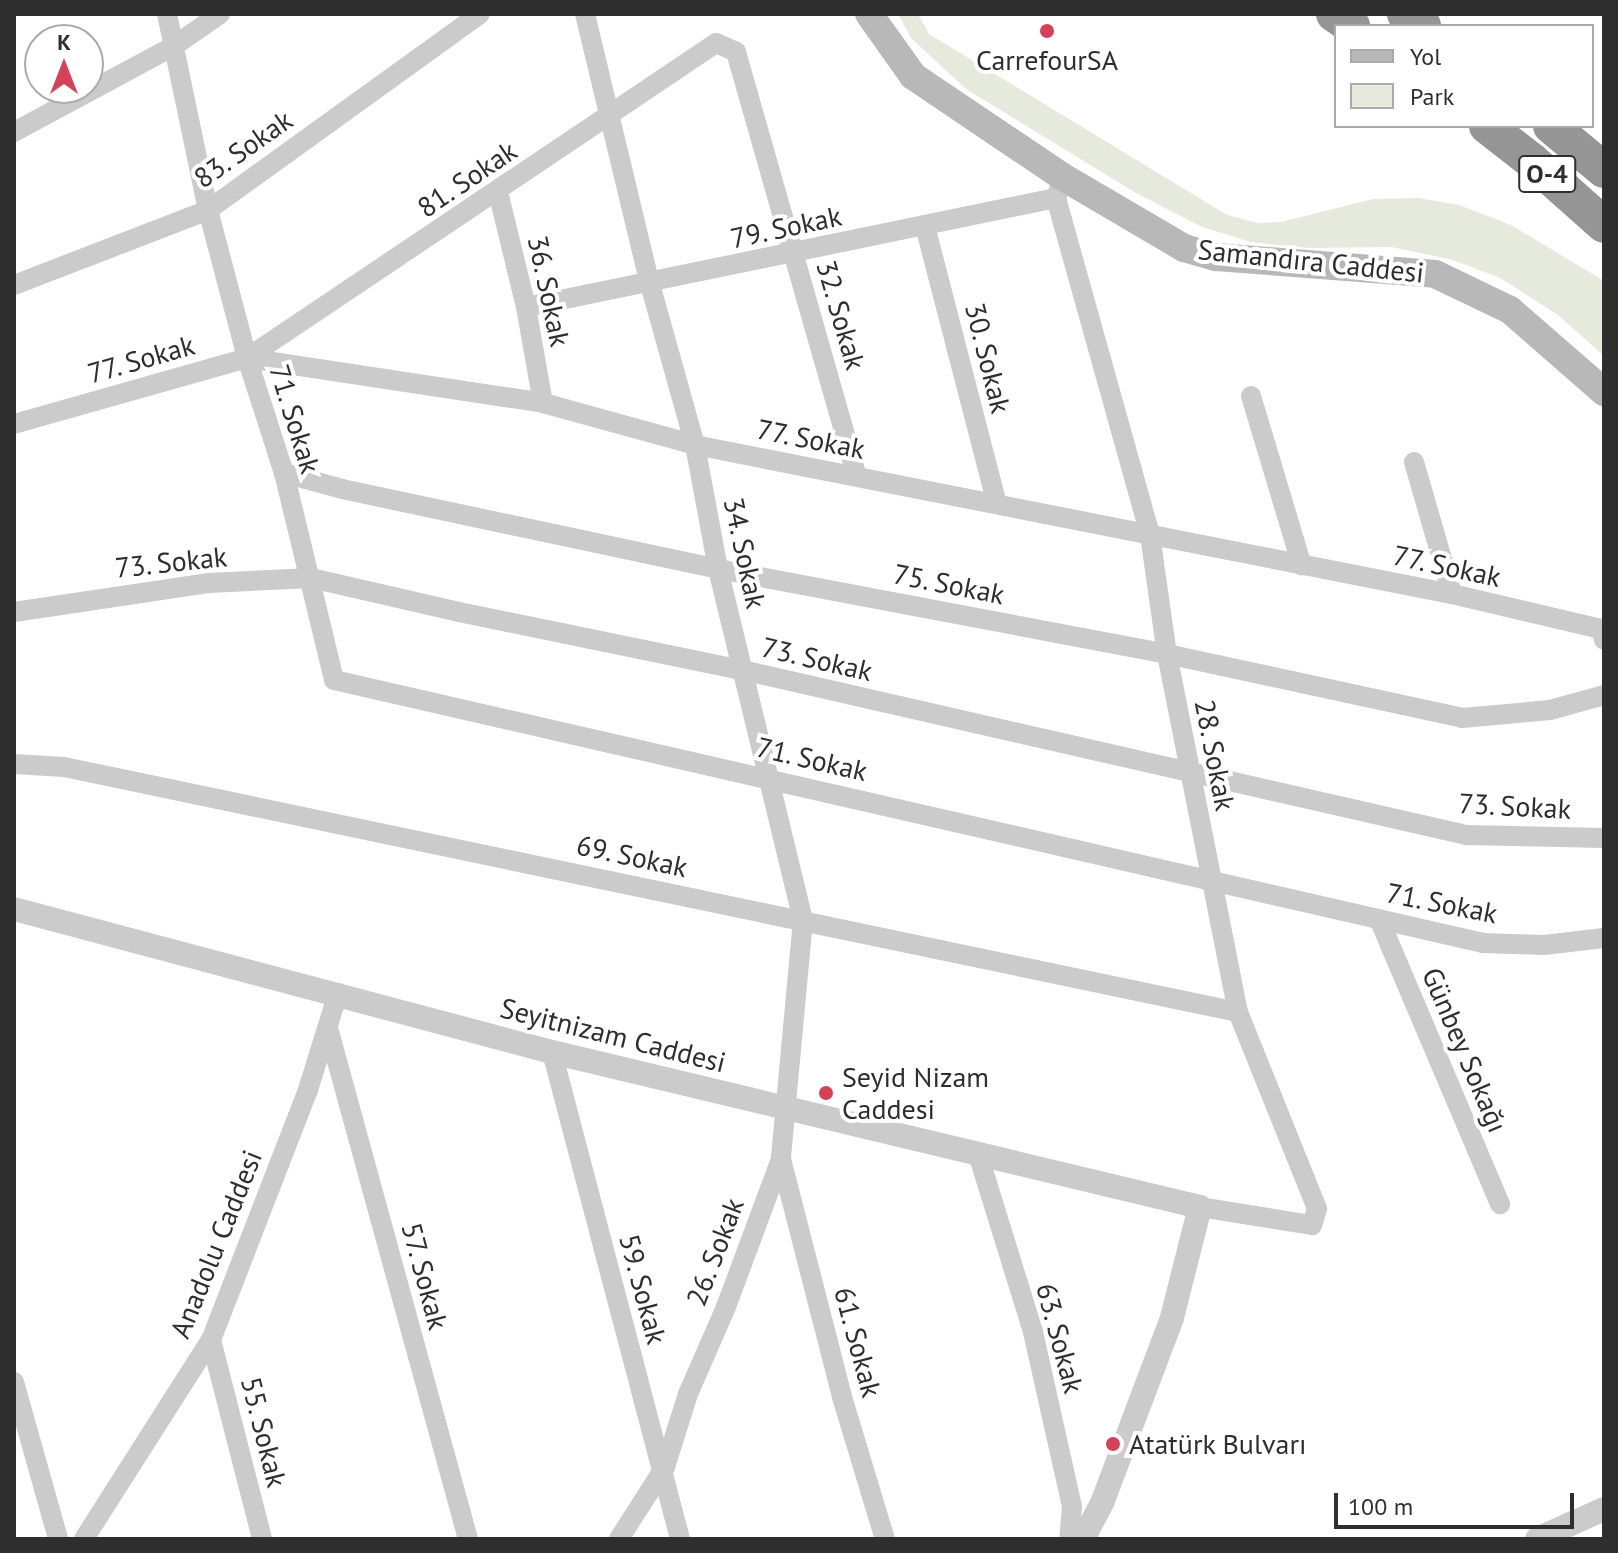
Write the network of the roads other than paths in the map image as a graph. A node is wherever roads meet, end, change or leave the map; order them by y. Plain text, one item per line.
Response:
1 (167, 14) edge
2 (220, 14) edge
3 (480, 14) edge
4 (585, 14) edge
5 (869, 14) edge
6 (716, 43) joint
7 (174, 46) junction
8 (609, 116) junction
9 (1490, 128) edge
10 (1553, 128) edge
11 (14, 132) edge
12 (1604, 170) edge
13 (1060, 187) junction
14 (498, 192) junction
15 (208, 210) junction
16 (1604, 225) edge
17 (925, 226) junction
18 (794, 254) junction
19 (650, 284) junction
20 (14, 285) edge
21 (526, 307) junction
22 (247, 358) junction
23 (1604, 392) edge
24 (1251, 396) dead end
25 (543, 403) junction
26 (14, 424) edge
27 (695, 445) junction
28 (1414, 462) dead end
29 (284, 473) junction
30 (857, 476) junction
31 (997, 504) junction
32 (1150, 535) junction
33 (1302, 566) junction
34 (718, 569) junction
35 (311, 578) junction
36 (1452, 594) junction
37 (14, 612) edge
38 (1603, 635) edge
39 (1167, 654) junction
40 (742, 670) junction
41 (1604, 695) edge
42 (14, 764) edge
43 (1190, 774) junction
44 (768, 777) junction
45 (1604, 838) edge
46 (1210, 879) junction
47 (14, 909) edge
48 (1379, 919) junction
49 (803, 920) junction
50 (1604, 938) edge
51 (338, 993) junction
52 (1238, 1012) junction
53 (328, 1028) junction
54 (552, 1052) junction
55 (787, 1109) junction
56 (978, 1154) junction
57 (781, 1159) junction
58 (1500, 1204) dead end
59 (1200, 1207) junction
60 (211, 1340) junction
61 (14, 1382) edge
62 (661, 1469) junction
63 (1604, 1509) edge
64 (58, 1539) edge
65 (84, 1539) edge
66 (262, 1539) edge
67 (468, 1539) edge
68 (619, 1539) edge
69 (680, 1539) edge
70 (885, 1539) edge
71 (1069, 1539) edge
72 (1083, 1539) edge
73 (1537, 1539) edge

1 - 7 street, 71. Sokak
2 - 7 street
3 - 15 street, 83. Sokak
4 - 8 street, 34. Sokak
5 - 13 main road, Samandıra Caddesi
6 - 8 street, 81. Sokak
6 - 18 street, 32. Sokak
7 - 11 street
7 - 15 street, 71. Sokak
8 - 14 street, 81. Sokak
8 - 19 street, 34. Sokak
9 - 16 highway, O-4
10 - 12 highway, O-4
13 - 17 street, 79. Sokak
13 - 23 main road, Samandıra Caddesi
13 - 32 street, 28. Sokak
14 - 21 street, 36. Sokak
14 - 22 street, 81. Sokak
15 - 20 street, 83. Sokak
15 - 22 street, 71. Sokak
17 - 18 street, 79. Sokak
17 - 31 street, 30. Sokak
18 - 19 street, 79. Sokak
18 - 30 street, 32. Sokak
19 - 21 street, 79. Sokak
19 - 27 street, 34. Sokak
21 - 25 street, 36. Sokak
22 - 25 street, 77. Sokak
22 - 26 street, 77. Sokak
22 - 29 street, 71. Sokak
24 - 33 street
25 - 27 street, 77. Sokak
27 - 30 street, 77. Sokak
27 - 34 street, 34. Sokak
28 - 36 street
29 - 34 street, 75. Sokak
29 - 35 street, 71. Sokak
30 - 31 street, 77. Sokak
31 - 32 street, 77. Sokak
32 - 33 street, 77. Sokak
32 - 39 street, 28. Sokak
33 - 36 street, 77. Sokak
34 - 39 street, 75. Sokak
34 - 40 street, 34. Sokak
35 - 37 street, 73. Sokak
35 - 40 street, 73. Sokak
35 - 44 street, 71. Sokak
36 - 38 street, 77. Sokak
39 - 41 street, 75. Sokak
39 - 43 street, 28. Sokak
40 - 43 street, 73. Sokak
40 - 44 street, 34. Sokak
42 - 49 street, 69. Sokak
43 - 45 street, 73. Sokak
43 - 46 street, 28. Sokak
44 - 46 street, 71. Sokak
44 - 49 street, 34. Sokak
46 - 48 street, 71. Sokak
46 - 52 street, 28. Sokak
47 - 51 street, Seyitnizam Caddesi
48 - 50 street, 71. Sokak
48 - 58 street, Günbey Sokağı
49 - 52 street, 69. Sokak
49 - 55 street, 34. Sokak
51 - 53 street, Anadolu Caddesi
51 - 54 street, Seyitnizam Caddesi
52 - 59 street, 28. Sokak
53 - 60 street, Anadolu Caddesi
53 - 67 street, 57. Sokak
54 - 55 street, Seyitnizam Caddesi
54 - 62 street, 59. Sokak
55 - 56 street, Seyitnizam Caddesi
55 - 57 street, 26. Sokak
56 - 59 street, Seyitnizam Caddesi
56 - 71 street, 63. Sokak
57 - 62 street, 26. Sokak
57 - 70 street, 61. Sokak
59 - 72 street
60 - 65 street, Anadolu Caddesi
60 - 66 street, 55. Sokak
61 - 64 street
62 - 68 street, 26. Sokak
62 - 69 street, 59. Sokak
63 - 73 street

